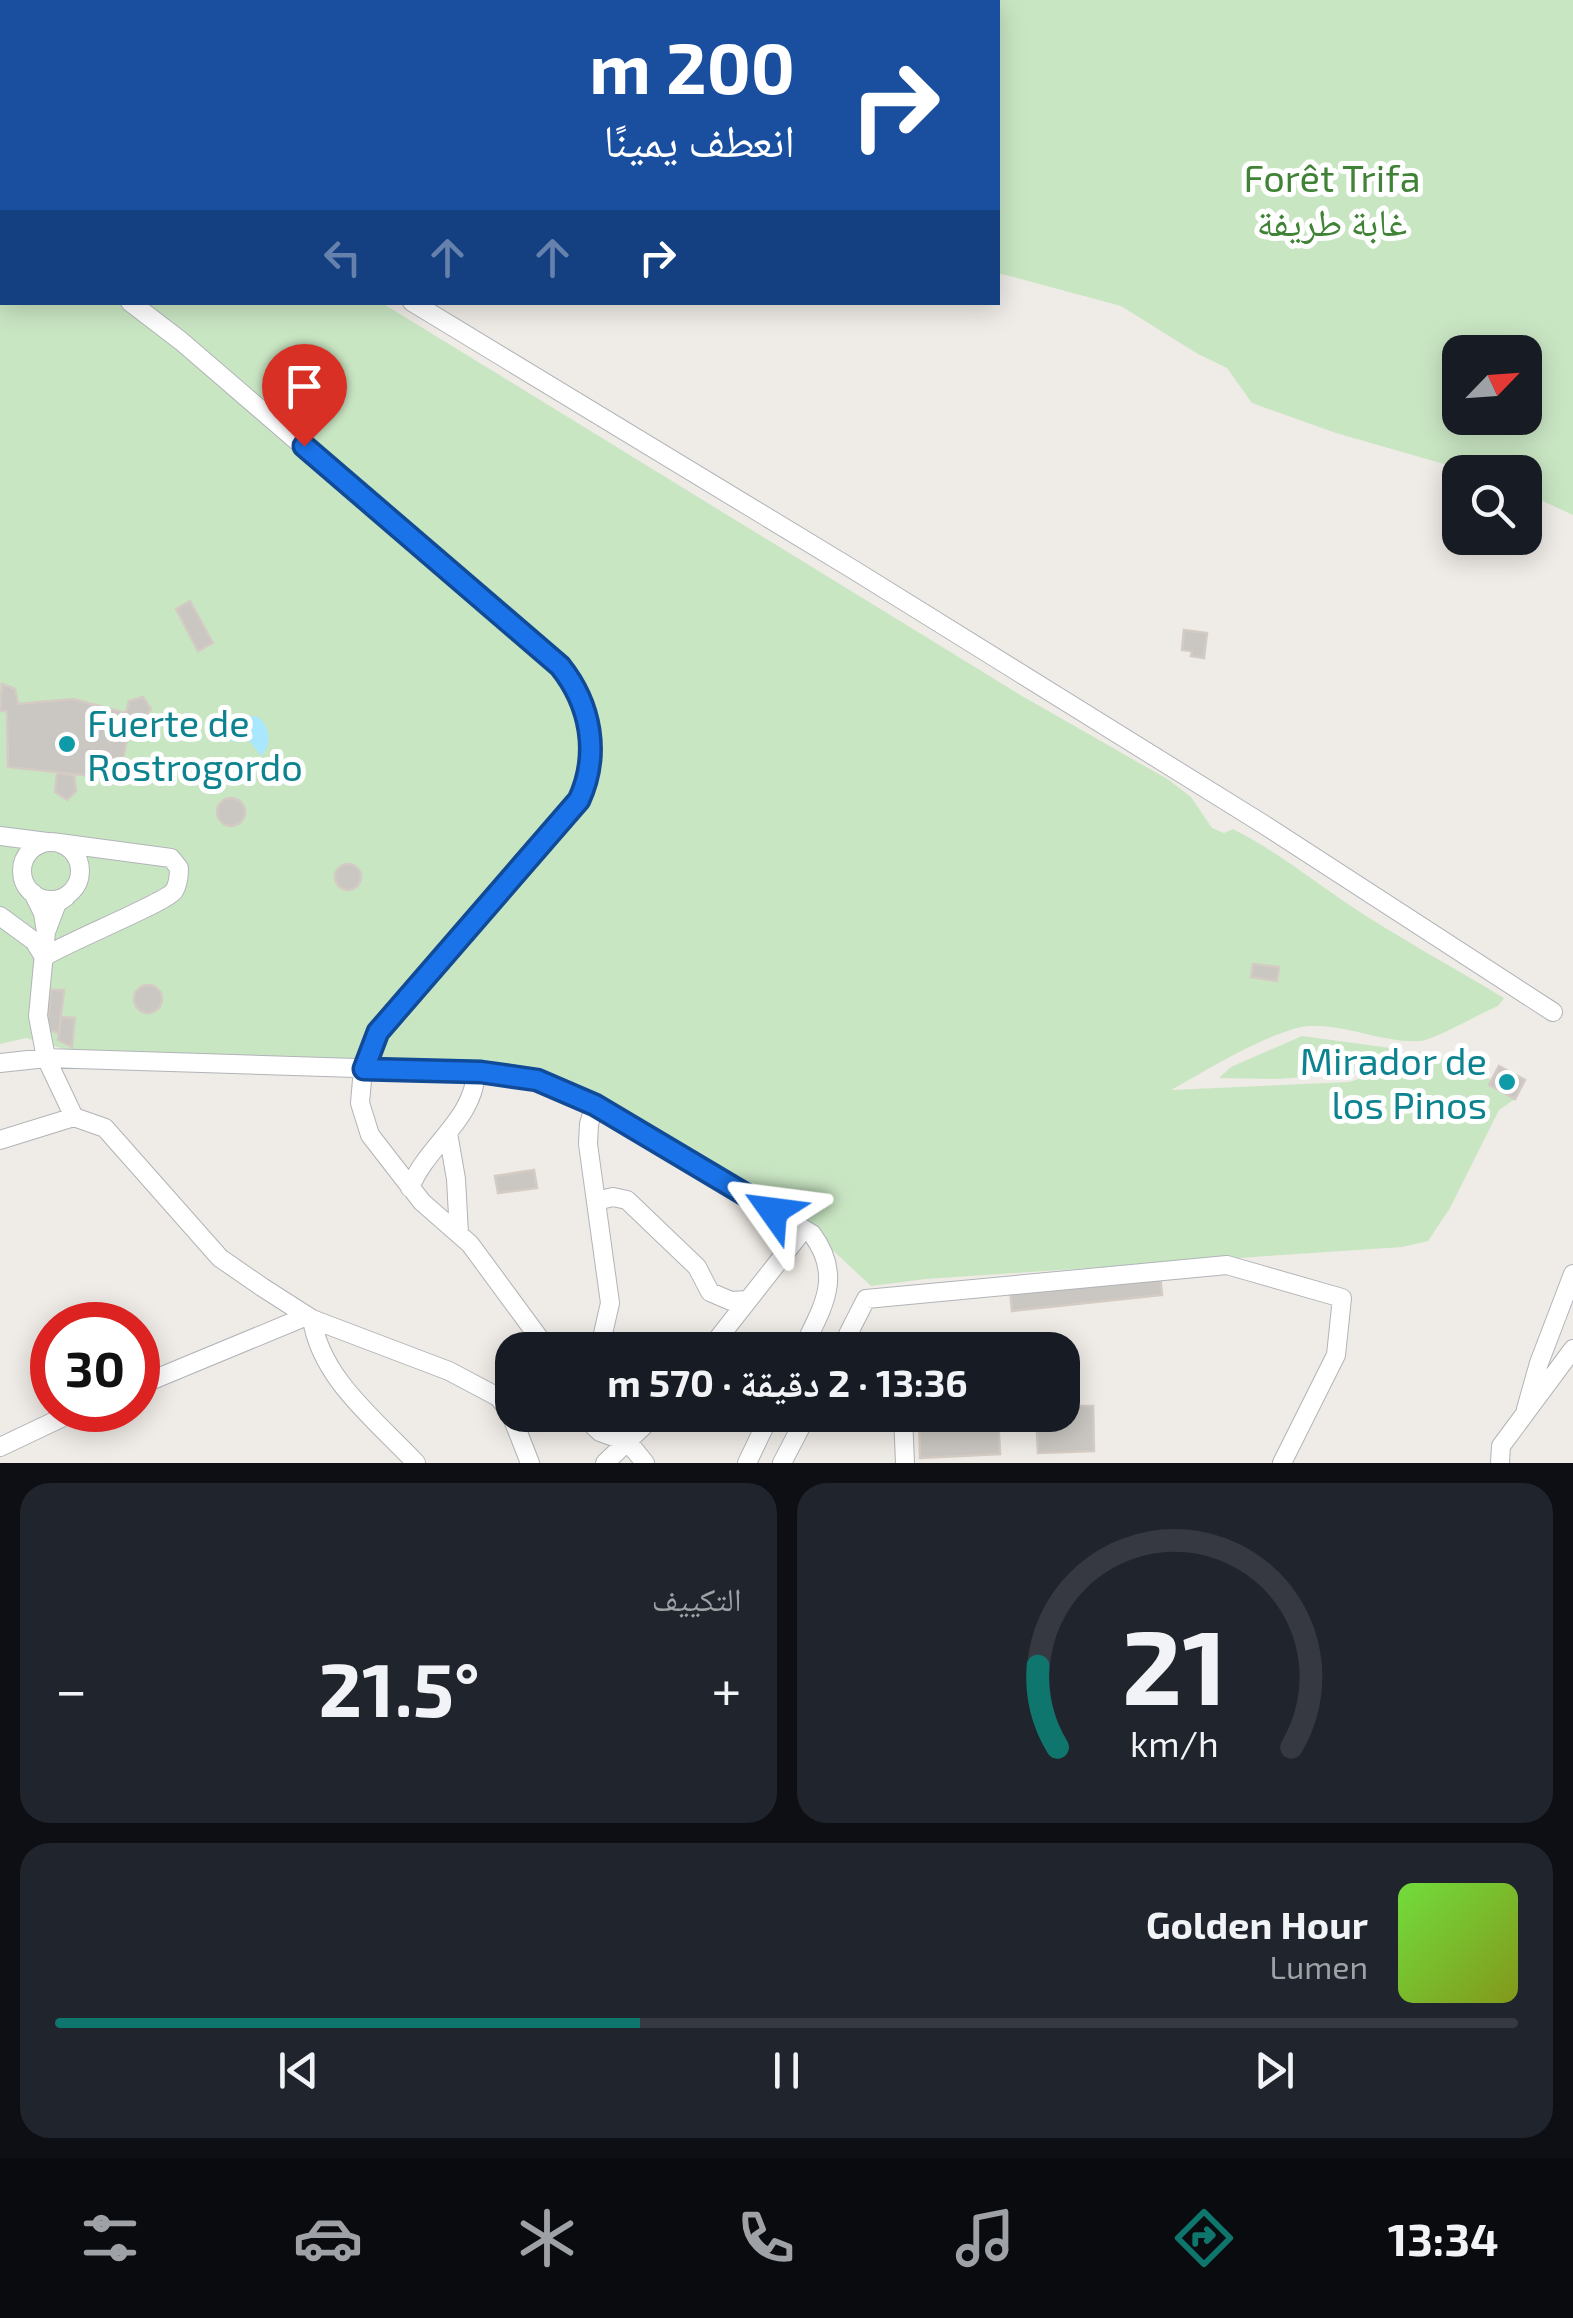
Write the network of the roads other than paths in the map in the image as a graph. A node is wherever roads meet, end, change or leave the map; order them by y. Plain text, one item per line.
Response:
1 (134, 305) edge
2 (417, 305) edge
3 (0, 836) edge
4 (53, 843) junction
5 (98, 850) junction
6 (80, 873) junction
7 (32, 893) junction
8 (68, 895) junction
9 (0, 916) edge
10 (46, 932) junction
11 (44, 957) junction
12 (1553, 1012) dead end
13 (46, 1058) junction
14 (0, 1062) edge
15 (363, 1069) junction
16 (476, 1072) junction
17 (595, 1105) junction
18 (74, 1117) junction
19 (448, 1133) junction
20 (0, 1140) edge
21 (410, 1188) junction
22 (596, 1201) junction
23 (808, 1232) junction
24 (459, 1234) junction
25 (1573, 1274) edge
26 (748, 1300) junction
27 (310, 1317) junction
28 (535, 1332) edge
29 (603, 1332) edge
30 (723, 1332) edge
31 (810, 1332) edge
32 (849, 1332) edge
33 (1573, 1349) edge
34 (160, 1377) edge
35 (1526, 1409) junction
36 (32, 1432) edge
37 (600, 1432) edge
38 (638, 1432) edge
39 (762, 1432) edge
40 (798, 1432) edge
41 (903, 1432) edge
42 (628, 1442) junction
43 (0, 1447) edge
44 (416, 1463) edge
45 (530, 1463) edge
46 (606, 1463) edge
47 (645, 1463) edge
48 (747, 1463) edge
49 (782, 1463) edge
50 (905, 1463) edge
51 (1282, 1463) edge
52 (1500, 1463) edge

1 - 15 street
2 - 12 street
3 - 4 street
4 - 5 street
4 - 6 street
4 - 7 street
5 - 6 street
5 - 11 street
6 - 8 street
7 - 8 street
7 - 10 street
8 - 10 street
9 - 11 street
10 - 11 street
11 - 13 street
13 - 14 street
13 - 15 street
13 - 18 street
15 - 16 street
15 - 21 street
16 - 17 street
16 - 19 street
17 - 22 street
17 - 23 street
18 - 20 street
18 - 27 street
19 - 21 street
19 - 24 street
21 - 24 street
22 - 26 street
22 - 29 street
23 - 26 street
23 - 31 street
24 - 28 street
25 - 35 street
26 - 30 street
27 - 34 street
27 - 44 street
27 - 45 street
32 - 51 street
33 - 35 street
35 - 52 street
36 - 43 street
37 - 42 street
38 - 42 street
39 - 48 street
40 - 49 street
41 - 50 street
42 - 46 street
42 - 47 street

